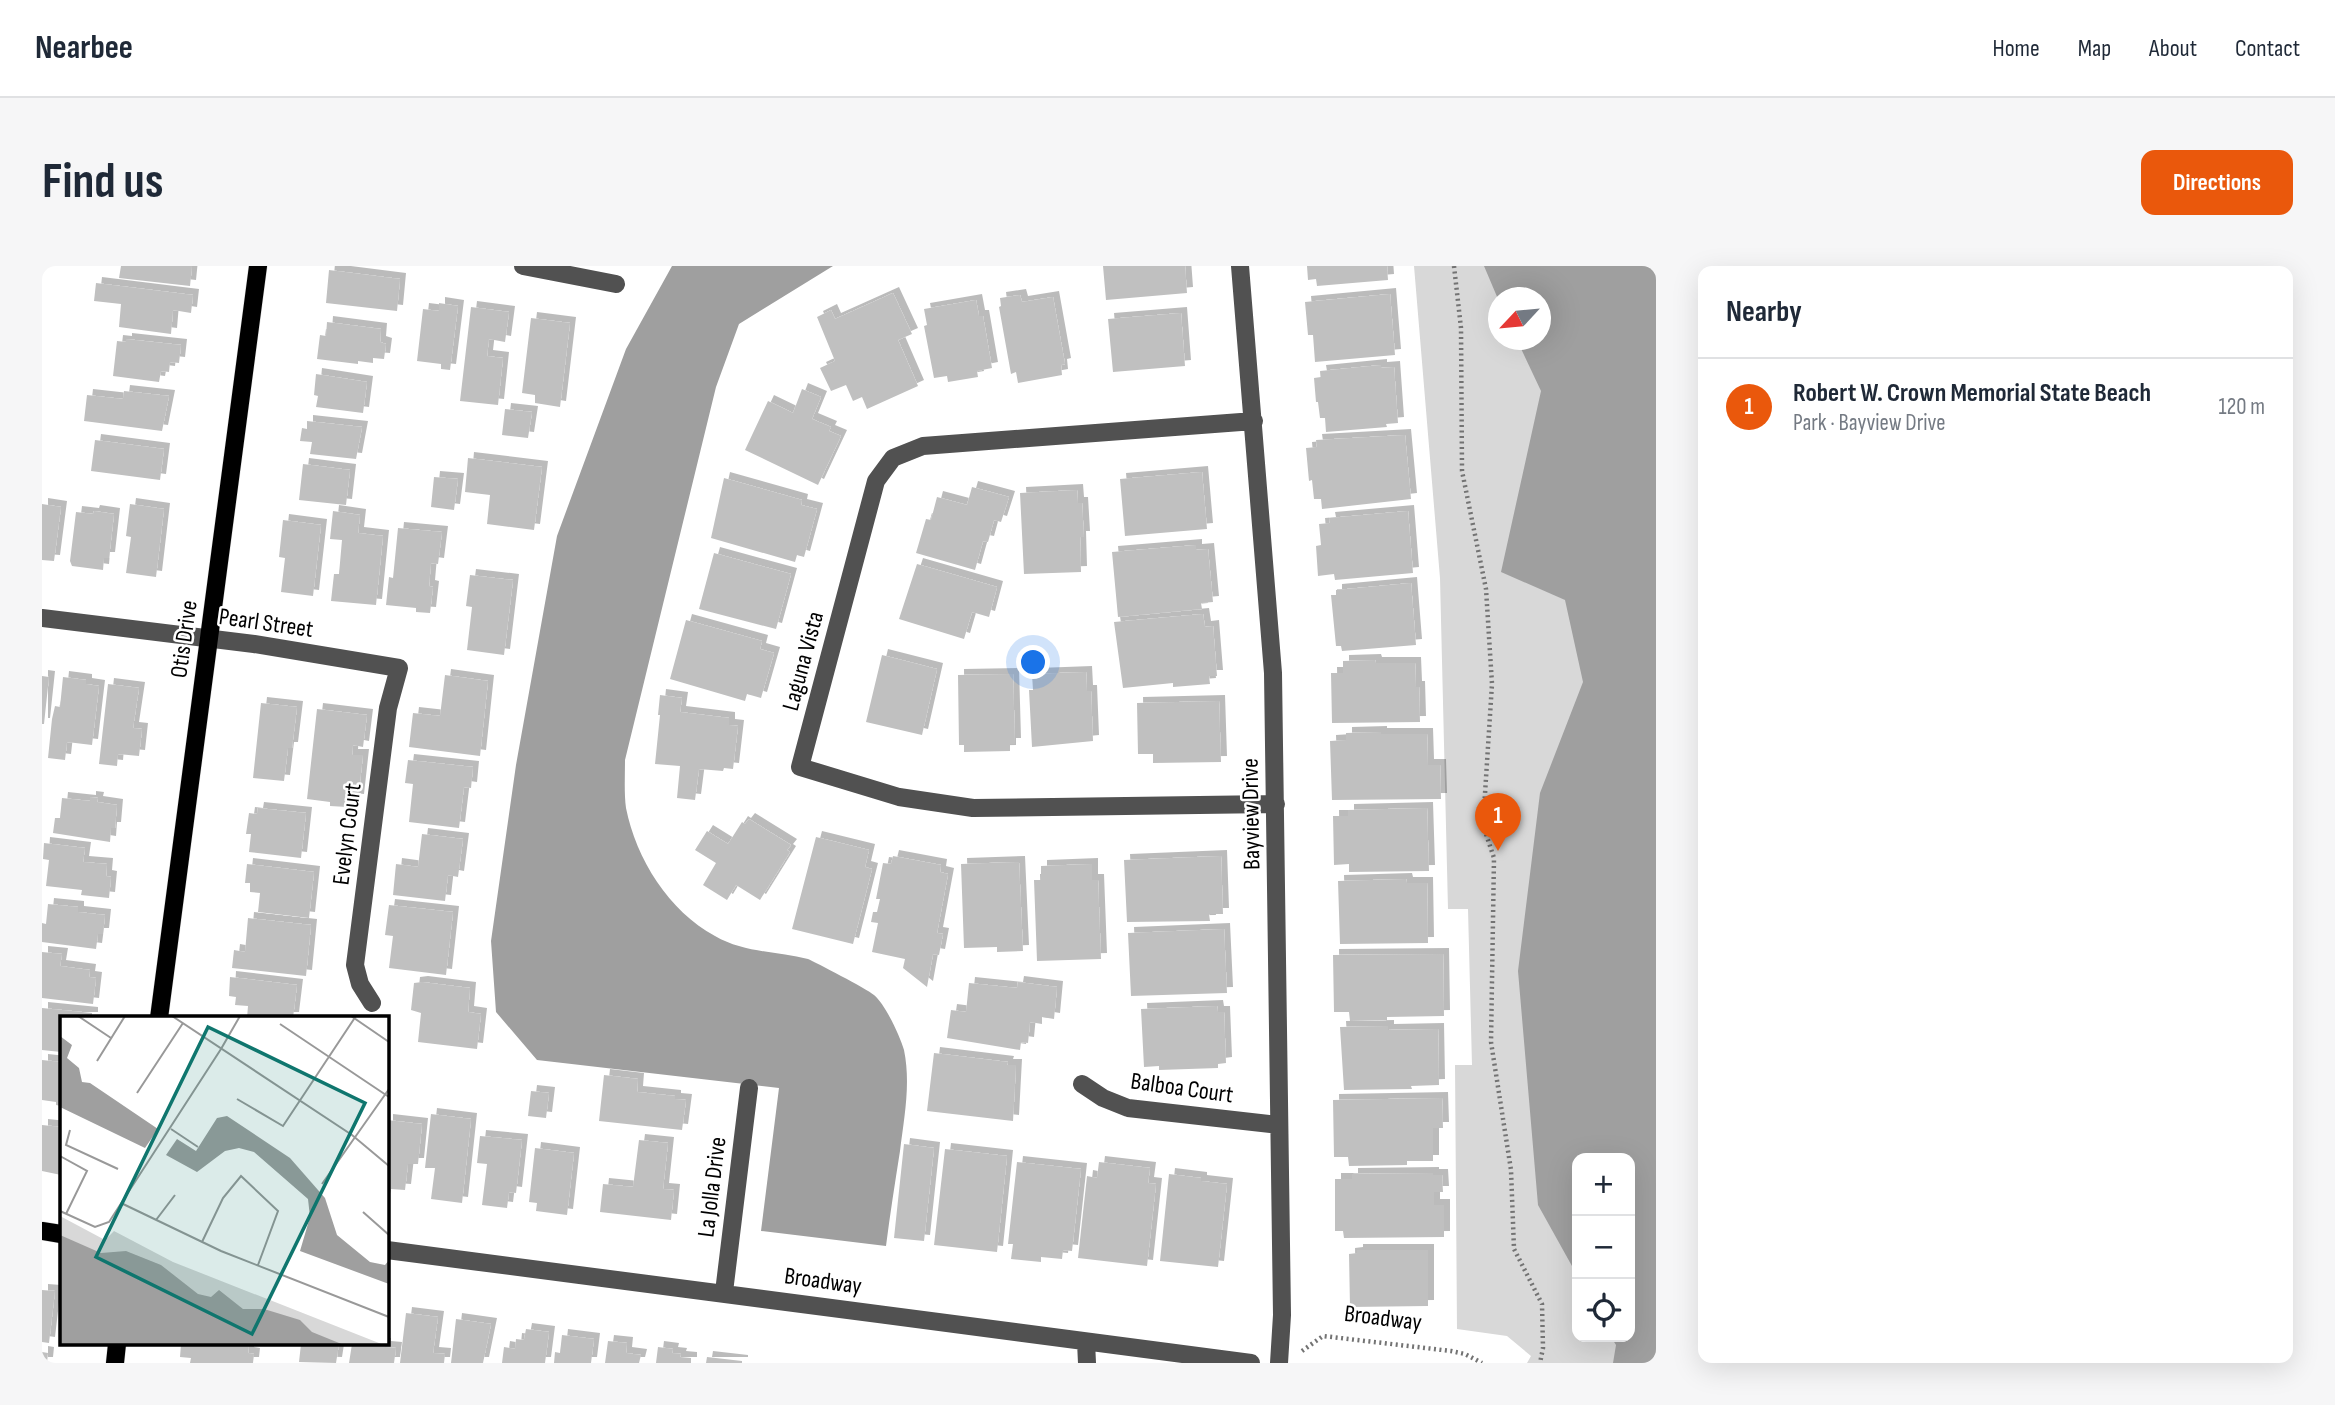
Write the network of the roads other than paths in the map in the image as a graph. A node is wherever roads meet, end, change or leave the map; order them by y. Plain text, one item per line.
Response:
1 (258, 266) edge
2 (523, 266) edge
3 (1240, 266) edge
4 (615, 285) dead end
5 (1254, 421) junction
6 (42, 618) edge
7 (209, 639) junction
8 (399, 668) joint
9 (1276, 804) junction
10 (372, 1003) dead end
11 (159, 1016) edge
12 (1082, 1084) dead end
13 (749, 1088) dead end
14 (1279, 1125) junction
15 (42, 1231) edge
16 (60, 1234) edge
17 (388, 1250) edge
18 (724, 1292) junction
19 (1086, 1342) junction
20 (1286, 1360) edge
21 (1087, 1363) edge
22 (1251, 1363) edge

1 - 7 main road, Otis Drive
2 - 4 street
3 - 5 street, Bayview Drive
5 - 9 street, Bayview Drive
5 - 9 street, Laguna Vista
6 - 7 street, Pearl Street
7 - 8 street, Pearl Street
7 - 11 main road, Otis Drive
8 - 10 street, Evelyn Court
9 - 14 street, Bayview Drive
12 - 14 street, Balboa Court
13 - 18 street, La Jolla Drive
14 - 20 street, Bayview Drive
15 - 16 main road
17 - 18 street, Broadway
18 - 19 street, Broadway
19 - 21 street
19 - 22 street, Broadway

